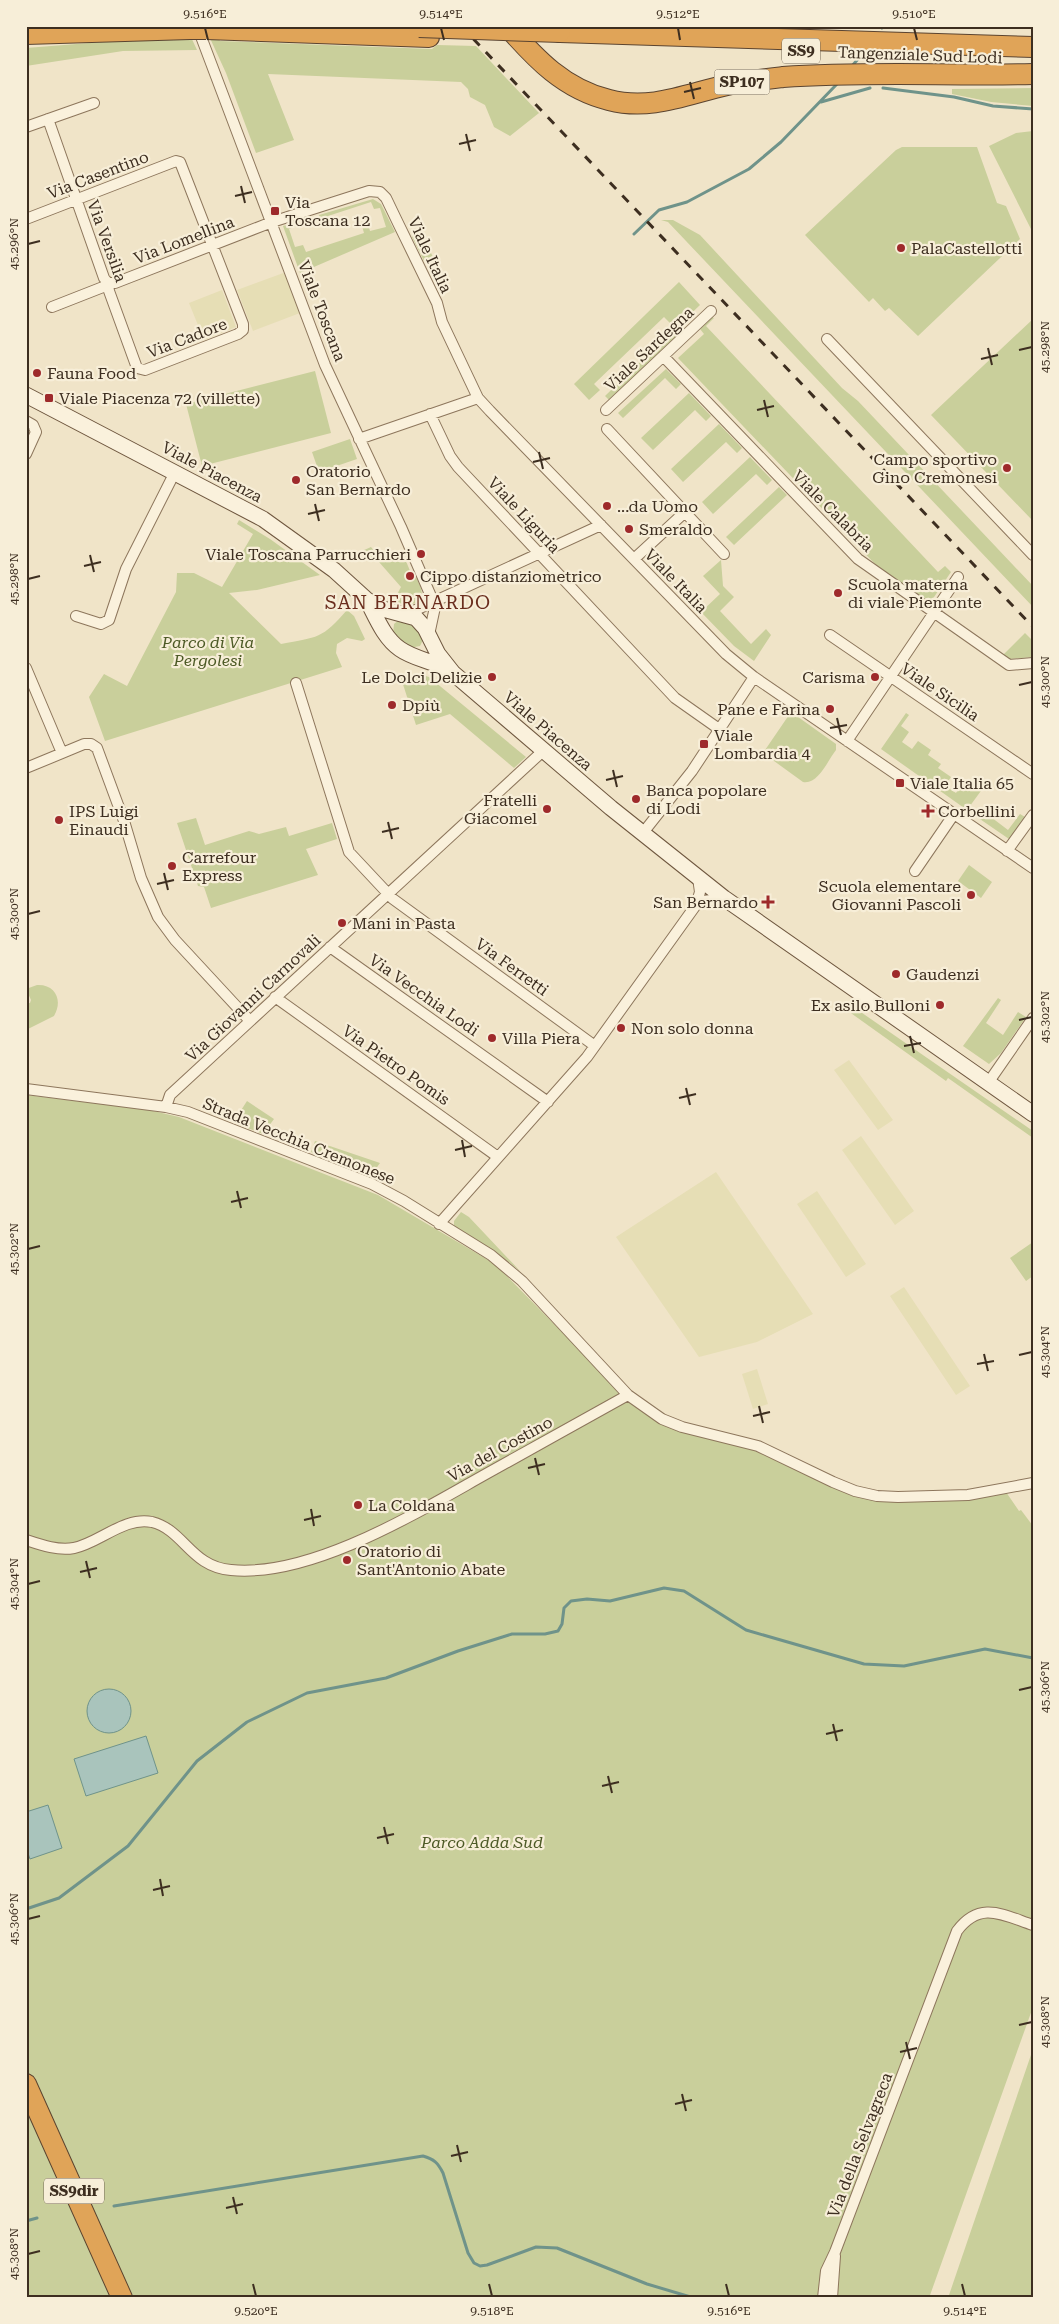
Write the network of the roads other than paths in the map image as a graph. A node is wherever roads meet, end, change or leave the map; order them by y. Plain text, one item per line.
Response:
1 (394, 26) edge
2 (507, 26) edge
3 (814, 26) edge
4 (198, 28) edge
5 (424, 32) edge
6 (27, 34) edge
7 (564, 38) junction
8 (894, 42) junction
9 (1033, 47) edge
10 (1033, 58) edge
11 (1033, 74) edge
12 (94, 103) dead end
13 (48, 119) junction
14 (26, 126) edge
15 (76, 199) junction
16 (26, 218) edge
17 (272, 222) junction
18 (213, 245) junction
19 (108, 283) junction
20 (52, 307) dead end
21 (711, 311) dead end
22 (827, 339) dead end
23 (664, 356) junction
24 (141, 370) joint
25 (26, 395) edge
26 (478, 398) junction
27 (606, 410) dead end
28 (430, 414) junction
29 (26, 421) edge
30 (607, 429) dead end
31 (359, 439) junction
32 (26, 454) edge
33 (175, 472) junction
34 (685, 512) junction
35 (601, 525) junction
36 (539, 553) junction
37 (724, 554) dead end
38 (1033, 555) edge
39 (634, 559) junction
40 (958, 577) dead end
41 (367, 600) junction
42 (433, 601) junction
43 (934, 613) junction
44 (407, 614) junction
45 (76, 616) dead end
46 (429, 635) junction
47 (830, 635) dead end
48 (388, 636) junction
49 (414, 655) junction
50 (1033, 664) edge
51 (26, 668) edge
52 (453, 673) junction
53 (754, 677) junction
54 (890, 677) junction
55 (296, 683) dead end
56 (719, 729) junction
57 (847, 741) junction
58 (543, 751) junction
59 (62, 752) junction
60 (26, 768) edge
61 (1033, 774) edge
62 (954, 814) junction
63 (1033, 815) edge
64 (642, 834) junction
65 (1007, 851) junction
66 (1033, 868) edge
67 (915, 871) dead end
68 (698, 878) junction
69 (388, 894) junction
70 (724, 898) junction
71 (696, 906) junction
72 (330, 947) junction
73 (275, 997) junction
74 (1033, 1018) edge
75 (250, 1021) junction
76 (596, 1046) junction
77 (988, 1083) junction
78 (26, 1089) edge
79 (548, 1102) junction
80 (166, 1107) junction
81 (1033, 1114) edge
82 (498, 1158) junction
83 (439, 1224) junction
84 (628, 1394) junction
85 (1033, 1483) edge
86 (26, 1540) edge
87 (1033, 1925) edge
88 (26, 2084) edge
89 (26, 2118) edge
90 (835, 2252) junction
91 (107, 2298) edge
92 (122, 2298) edge
93 (823, 2298) edge
94 (832, 2298) edge

1 - 5 highway, Tangenziale Sud Lodi
2 - 11 highway, SP107
3 - 8 highway
4 - 5 highway, Tangenziale Sud Lodi
4 - 6 highway, Tangenziale Sud Lodi
4 - 17 street, Viale Toscana
5 - 7 highway, Tangenziale Sud Lodi, bridge
7 - 8 highway, Tangenziale Sud Lodi / SS9
7 - 10 highway, Tangenziale Sud Lodi / SS9
8 - 9 highway, Tangenziale Sud Lodi / SS9
12 - 13 street
13 - 14 street
13 - 15 street, Via Versilia
15 - 16 street, Via Casentino
15 - 18 street, Via Casentino
15 - 19 street, Via Versilia
17 - 18 street, Via Lomellina
17 - 26 street, Viale Italia
17 - 31 street, Viale Toscana
18 - 19 street, Via Lomellina
18 - 24 street, Via Cadore
19 - 20 street, Via Lomellina
19 - 24 street, Via Versilia
21 - 23 street, Viale Sardegna
22 - 38 street
23 - 27 street, Viale Sardegna
23 - 43 street, Viale Calabria
25 - 33 street, Viale Piacenza
26 - 28 street
26 - 35 street, Viale Italia
28 - 31 street
28 - 36 street, Viale Liguria
29 - 32 street
30 - 34 street
31 - 42 street, Viale Toscana
33 - 41 street, Viale Piacenza
33 - 45 street
34 - 37 street
34 - 39 street
35 - 36 street
35 - 39 street, Viale Italia
36 - 42 street
36 - 56 street, Viale Liguria
39 - 53 street, Viale Italia
40 - 43 street
41 - 44 street, Viale Piacenza
41 - 48 street, Viale Piacenza
42 - 44 street
42 - 46 street
43 - 50 street, Viale Calabria
43 - 54 street
44 - 46 street
44 - 48 street
46 - 49 street
46 - 52 street, Viale Piacenza
47 - 54 street, Viale Sicilia
48 - 49 street
49 - 52 street, Viale Piacenza
51 - 59 street
52 - 58 street, Viale Piacenza
53 - 56 street
53 - 57 street, Viale Italia
54 - 57 street
54 - 61 street, Viale Sicilia
55 - 69 street, Via Ferretti
56 - 64 street
57 - 62 street, Viale Italia
58 - 64 street, Viale Piacenza
58 - 69 street, Via Giovanni Carnovali
59 - 60 street
59 - 75 street
62 - 65 street, Viale Italia
62 - 67 street
63 - 65 street
64 - 68 street, Viale Piacenza
65 - 66 street, Viale Italia
68 - 70 street, Viale Piacenza
68 - 71 street
69 - 72 street, Via Giovanni Carnovali
69 - 76 street, Via Ferretti
70 - 71 street
70 - 77 street, Viale Piacenza
71 - 76 street
72 - 73 street, Via Giovanni Carnovali
72 - 79 street, Via Vecchia Lodi
73 - 75 street, Via Giovanni Carnovali
73 - 82 street, Via Pietro Pomis
74 - 77 street
75 - 80 street, Via Giovanni Carnovali
76 - 79 street
77 - 81 street, Viale Piacenza
78 - 80 street, Strada Vecchia Cremonese
79 - 82 street
80 - 83 street, Strada Vecchia Cremonese
82 - 83 street
83 - 84 street, Strada Vecchia Cremonese
84 - 85 street, Strada Vecchia Cremonese
84 - 86 street, Via del Costino
87 - 90 street, Via della Selvagreca
88 - 92 highway, SS9dir
89 - 91 highway, SS9dir
90 - 93 street, Via della Selvagreca
90 - 94 street, Via della Selvagreca

